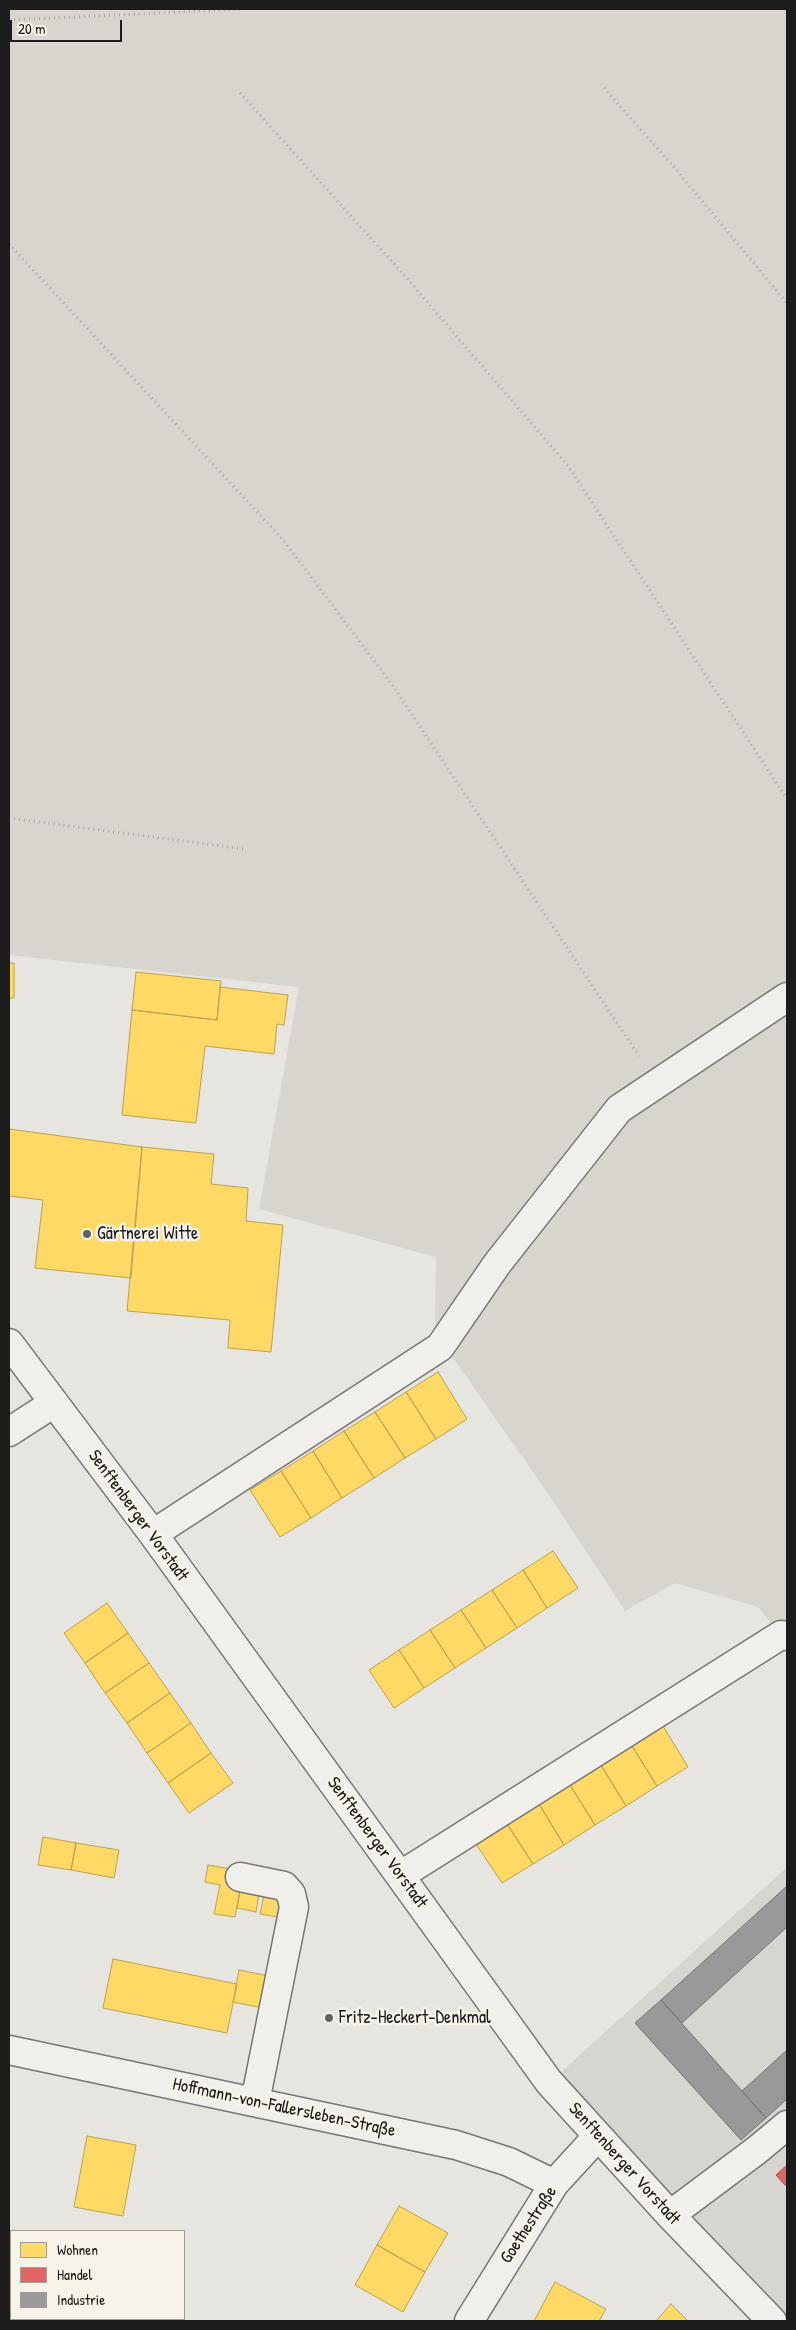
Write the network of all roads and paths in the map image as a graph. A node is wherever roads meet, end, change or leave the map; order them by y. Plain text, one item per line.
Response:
1 (244, 9) edge
2 (9, 20) edge
3 (604, 88) dead end
4 (240, 93) dead end
5 (9, 244) edge
6 (787, 303) edge
7 (787, 799) edge
8 (9, 818) edge
9 (244, 849) dead end
10 (787, 996) edge
11 (657, 1083) junction
12 (9, 1343) edge
13 (54, 1403) junction
14 (9, 1432) edge
15 (153, 1534) junction
16 (787, 1636) edge
17 (401, 1875) junction
18 (240, 1877) dead end
19 (9, 2050) edge
20 (255, 2102) junction
21 (787, 2124) edge
22 (598, 2136) junction
23 (554, 2184) junction
24 (670, 2215) junction
25 (468, 2321) edge
26 (772, 2321) edge

1 - 2 path
3 - 6 path
4 - 7 path
5 - 11 path
8 - 9 path
10 - 11 street
11 - 15 street
12 - 13 street, Senftenberger Vorstadt
13 - 14 street
13 - 15 street, Senftenberger Vorstadt
15 - 17 street, Senftenberger Vorstadt
16 - 17 street
17 - 22 street, Senftenberger Vorstadt
18 - 20 street
19 - 20 street, Hoffmann-von-Fallersleben-Straße
20 - 23 street, Hoffmann-von-Fallersleben-Straße
21 - 24 street
22 - 23 street, Goethestraße
22 - 24 street, Senftenberger Vorstadt
23 - 25 street, Goethestraße
24 - 26 street, Senftenberger Vorstadt

